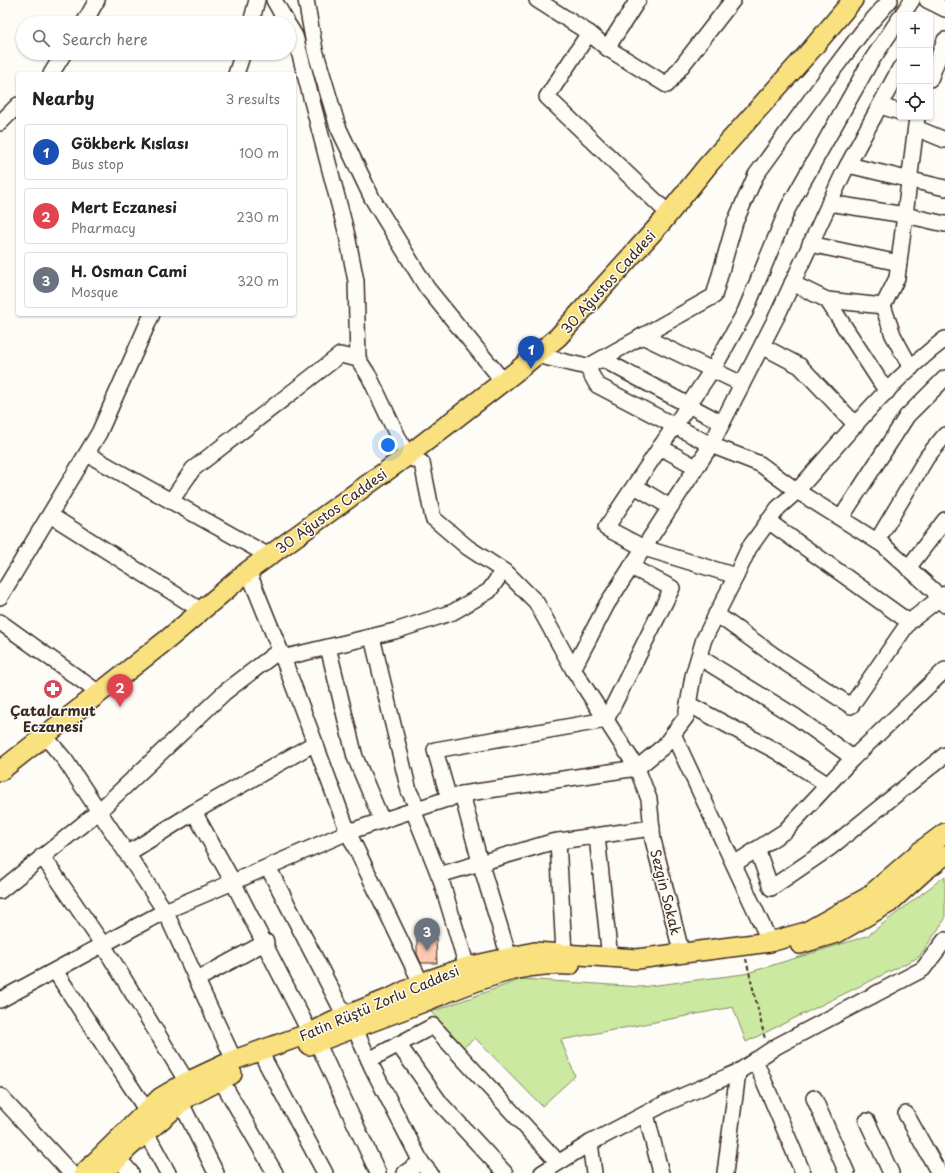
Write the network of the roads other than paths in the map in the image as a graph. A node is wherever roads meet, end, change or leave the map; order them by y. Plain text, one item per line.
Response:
1 (97, 0) edge
2 (257, 0) edge
3 (274, 0) edge
4 (306, 0) edge
5 (537, 0) edge
6 (638, 0) edge
7 (733, 0) edge
8 (852, 0) edge
9 (890, 0) edge
10 (912, 0) edge
11 (904, 12) edge
12 (88, 16) edge
13 (253, 16) edge
14 (283, 16) edge
15 (897, 22) edge
16 (589, 33) junction
17 (296, 40) edge
18 (945, 40) edge
19 (607, 48) junction
20 (60, 60) edge
21 (241, 60) edge
22 (52, 72) edge
23 (237, 72) edge
24 (897, 74) edge
25 (936, 76) edge
26 (880, 106) junction
27 (16, 107) edge
28 (897, 111) edge
29 (916, 120) edge
30 (0, 123) edge
31 (945, 140) edge
32 (848, 165) junction
33 (910, 180) junction
34 (945, 188) edge
35 (829, 203) junction
36 (669, 214) junction
37 (906, 215) junction
38 (945, 224) edge
39 (810, 244) junction
40 (899, 262) junction
41 (792, 283) junction
42 (827, 300) junction
43 (883, 306) junction
44 (151, 316) edge
45 (642, 336) junction
46 (945, 339) edge
47 (762, 346) junction
48 (536, 355) junction
49 (358, 359) junction
50 (602, 359) junction
51 (587, 367) junction
52 (911, 368) junction
53 (712, 369) junction
54 (945, 378) edge
55 (503, 382) junction
56 (742, 384) junction
57 (887, 392) junction
58 (689, 405) junction
59 (722, 423) junction
60 (856, 425) junction
61 (674, 426) junction
62 (945, 435) edge
63 (711, 445) junction
64 (660, 447) junction
65 (87, 454) junction
66 (407, 456) junction
67 (696, 468) junction
68 (635, 486) junction
69 (797, 491) junction
70 (171, 501) junction
71 (670, 507) junction
72 (50, 514) junction
73 (841, 518) junction
74 (945, 520) edge
75 (768, 521) junction
76 (877, 541) junction
77 (644, 548) junction
78 (269, 556) junction
79 (631, 567) junction
80 (908, 568) junction
81 (248, 571) junction
82 (503, 571) junction
83 (736, 576) junction
84 (0, 597) edge
85 (943, 599) edge
86 (202, 611) junction
87 (716, 614) junction
88 (0, 622) edge
89 (909, 622) junction
90 (372, 637) junction
91 (328, 647) junction
92 (281, 654) junction
93 (699, 657) junction
94 (573, 669) junction
95 (945, 670) edge
96 (99, 693) junction
97 (688, 704) junction
98 (606, 720) junction
99 (673, 734) junction
100 (45, 736) junction
101 (315, 744) junction
102 (945, 755) edge
103 (853, 758) junction
104 (638, 768) junction
105 (0, 771) edge
106 (828, 785) junction
107 (455, 797) junction
108 (416, 810) junction
109 (99, 811) junction
110 (194, 812) junction
111 (382, 821) junction
112 (652, 828) junction
113 (348, 832) junction
114 (945, 833) edge
115 (597, 836) junction
116 (558, 841) junction
117 (757, 849) junction
118 (127, 854) junction
119 (945, 855) edge
120 (42, 856) junction
121 (480, 862) junction
122 (734, 864) junction
123 (268, 867) junction
124 (439, 875) junction
125 (233, 882) junction
126 (0, 891) edge
127 (165, 911) junction
128 (945, 940) edge
129 (266, 942) junction
130 (770, 942) junction
131 (103, 945) junction
132 (564, 953) junction
133 (682, 954) junction
134 (509, 957) junction
135 (610, 959) junction
136 (467, 967) junction
137 (55, 971) junction
138 (198, 979) junction
139 (421, 983) junction
140 (0, 1000) edge
141 (350, 1022) junction
142 (314, 1037) junction
143 (398, 1044) junction
144 (234, 1060) junction
145 (369, 1060) junction
146 (755, 1060) junction
147 (265, 1061) junction
148 (738, 1072) junction
149 (222, 1080) junction
150 (187, 1082) junction
151 (0, 1096) edge
152 (814, 1098) dead end
153 (181, 1103) junction
154 (147, 1111) junction
155 (646, 1114) junction
156 (906, 1114) dead end
157 (867, 1121) dead end
158 (150, 1140) dead end
159 (590, 1143) junction
160 (558, 1162) junction
161 (425, 1168) edge
162 (71, 1173) edge
163 (84, 1173) edge
164 (104, 1173) edge
165 (168, 1173) edge
166 (216, 1173) edge
167 (275, 1173) edge
168 (325, 1173) edge
169 (378, 1173) edge
170 (405, 1173) edge
171 (505, 1173) edge
172 (542, 1173) edge
173 (594, 1173) edge
174 (661, 1173) edge
175 (724, 1173) edge
176 (803, 1173) edge
177 (847, 1173) edge
178 (891, 1173) edge
179 (939, 1173) edge

1 - 12 street
2 - 13 street
3 - 14 street
4 - 55 street
5 - 16 street
6 - 19 street
7 - 19 street
8 - 36 main road, 30 Ağustos Caddesi
9 - 45 street
10 - 11 street
15 - 53 street
16 - 19 street
16 - 36 street
17 - 49 street
18 - 25 street
20 - 22 street
21 - 23 street
24 - 26 street
26 - 28 street
26 - 32 street
27 - 30 street
29 - 31 street
29 - 33 street
32 - 33 street
32 - 35 street
33 - 34 street
33 - 37 street
35 - 37 street
35 - 39 street
36 - 48 main road, 30 Ağustos Caddesi
37 - 38 street
37 - 40 street
39 - 40 street
39 - 41 street
40 - 43 street
41 - 42 street
41 - 47 street
42 - 43 street
42 - 57 street
43 - 52 street
44 - 65 street
45 - 50 street
45 - 53 street
46 - 52 street
47 - 56 street
47 - 60 street
48 - 51 street
48 - 55 main road, 30 Ağustos Caddesi
49 - 66 street
49 - 70 street
50 - 51 street
50 - 58 street
51 - 61 street
52 - 57 street
53 - 56 street
53 - 58 street
54 - 73 street
55 - 66 main road, 30 Ağustos Caddesi
56 - 59 street
57 - 60 street
58 - 59 street
58 - 61 street
59 - 63 street
60 - 69 street
61 - 63 street
61 - 64 street
62 - 76 street
63 - 67 street
63 - 69 street
64 - 67 street
64 - 68 street
65 - 70 street
65 - 72 street
66 - 78 main road, 30 Ağustos Caddesi
66 - 82 street, Sezgin Sokak
67 - 71 street
68 - 71 street
68 - 77 street
69 - 73 street
69 - 75 street
70 - 78 street
71 - 77 street
72 - 84 street
72 - 86 street
73 - 76 street
74 - 80 street
75 - 83 street
75 - 89 street
76 - 80 street
77 - 79 street
77 - 83 street
78 - 81 main road, 30 Ağustos Caddesi
79 - 94 street
79 - 98 street
80 - 85 street
81 - 86 main road, 30 Ağustos Caddesi
81 - 92 street
82 - 90 street
82 - 94 street, Sezgin Sokak
83 - 87 street
85 - 89 street
86 - 96 main road, 30 Ağustos Caddesi
87 - 89 street
87 - 93 street
88 - 96 street
90 - 91 street
90 - 108 street
91 - 92 street
91 - 111 street
92 - 101 street
92 - 109 street
93 - 97 street
93 - 103 street
94 - 98 street, Sezgin Sokak
95 - 103 street
96 - 100 main road, 30 Ağustos Caddesi
97 - 99 street
97 - 106 street
98 - 104 street, Sezgin Sokak
98 - 107 street
99 - 104 street
99 - 122 street
100 - 105 main road, 30 Ağustos Caddesi
100 - 109 street
101 - 110 street
101 - 113 street
102 - 117 street
103 - 106 street
104 - 107 street
104 - 112 street, Sezgin Sokak
106 - 117 street
107 - 108 street
107 - 121 street
108 - 111 street
108 - 124 street
109 - 118 street
109 - 120 street
110 - 118 street
110 - 125 street
111 - 113 street
112 - 115 street
112 - 133 street, Sezgin Sokak
113 - 123 street
113 - 139 street
114 - 130 main road, Fatin Rüştü Zorlu Caddesi
115 - 116 street
115 - 135 street
116 - 121 street
116 - 132 street
117 - 122 street
118 - 127 street
119 - 141 main road, Fatin Rüştü Zorlu Caddesi
120 - 126 street
120 - 131 street
121 - 124 street
121 - 134 street
122 - 130 street
123 - 125 street
123 - 141 street
124 - 136 street
125 - 127 street
125 - 129 street
127 - 131 street
127 - 138 street
128 - 146 street
129 - 138 street
129 - 142 street
130 - 133 main road, Fatin Rüştü Zorlu Caddesi
131 - 137 street
131 - 150 street
132 - 134 main road, Fatin Rüştü Zorlu Caddesi
132 - 135 main road, Fatin Rüştü Zorlu Caddesi
133 - 135 main road, Fatin Rüştü Zorlu Caddesi
134 - 136 main road, Fatin Rüştü Zorlu Caddesi
136 - 139 main road, Fatin Rüştü Zorlu Caddesi
137 - 140 street
137 - 154 street
138 - 144 street
139 - 141 main road, Fatin Rüştü Zorlu Caddesi
141 - 142 main road, Fatin Rüştü Zorlu Caddesi
141 - 145 street
142 - 144 main road, Fatin Rüştü Zorlu Caddesi
142 - 147 main road, Fatin Rüştü Zorlu Caddesi
142 - 169 street
143 - 145 street
143 - 160 street
143 - 171 street
144 - 150 main road, Fatin Rüştü Zorlu Caddesi
145 - 161 street
146 - 148 street
146 - 176 street
147 - 149 main road, Fatin Rüştü Zorlu Caddesi
147 - 168 street
148 - 155 street
148 - 175 street
149 - 153 main road, Fatin Rüştü Zorlu Caddesi
149 - 167 street
150 - 154 main road, Fatin Rüştü Zorlu Caddesi
151 - 162 street
152 - 177 street
153 - 164 main road, Fatin Rüştü Zorlu Caddesi
153 - 166 street
154 - 163 main road, Fatin Rüştü Zorlu Caddesi
155 - 159 street
155 - 174 street
156 - 179 street
157 - 178 street
158 - 165 street
159 - 160 street
159 - 173 street
160 - 172 street
161 - 170 street

